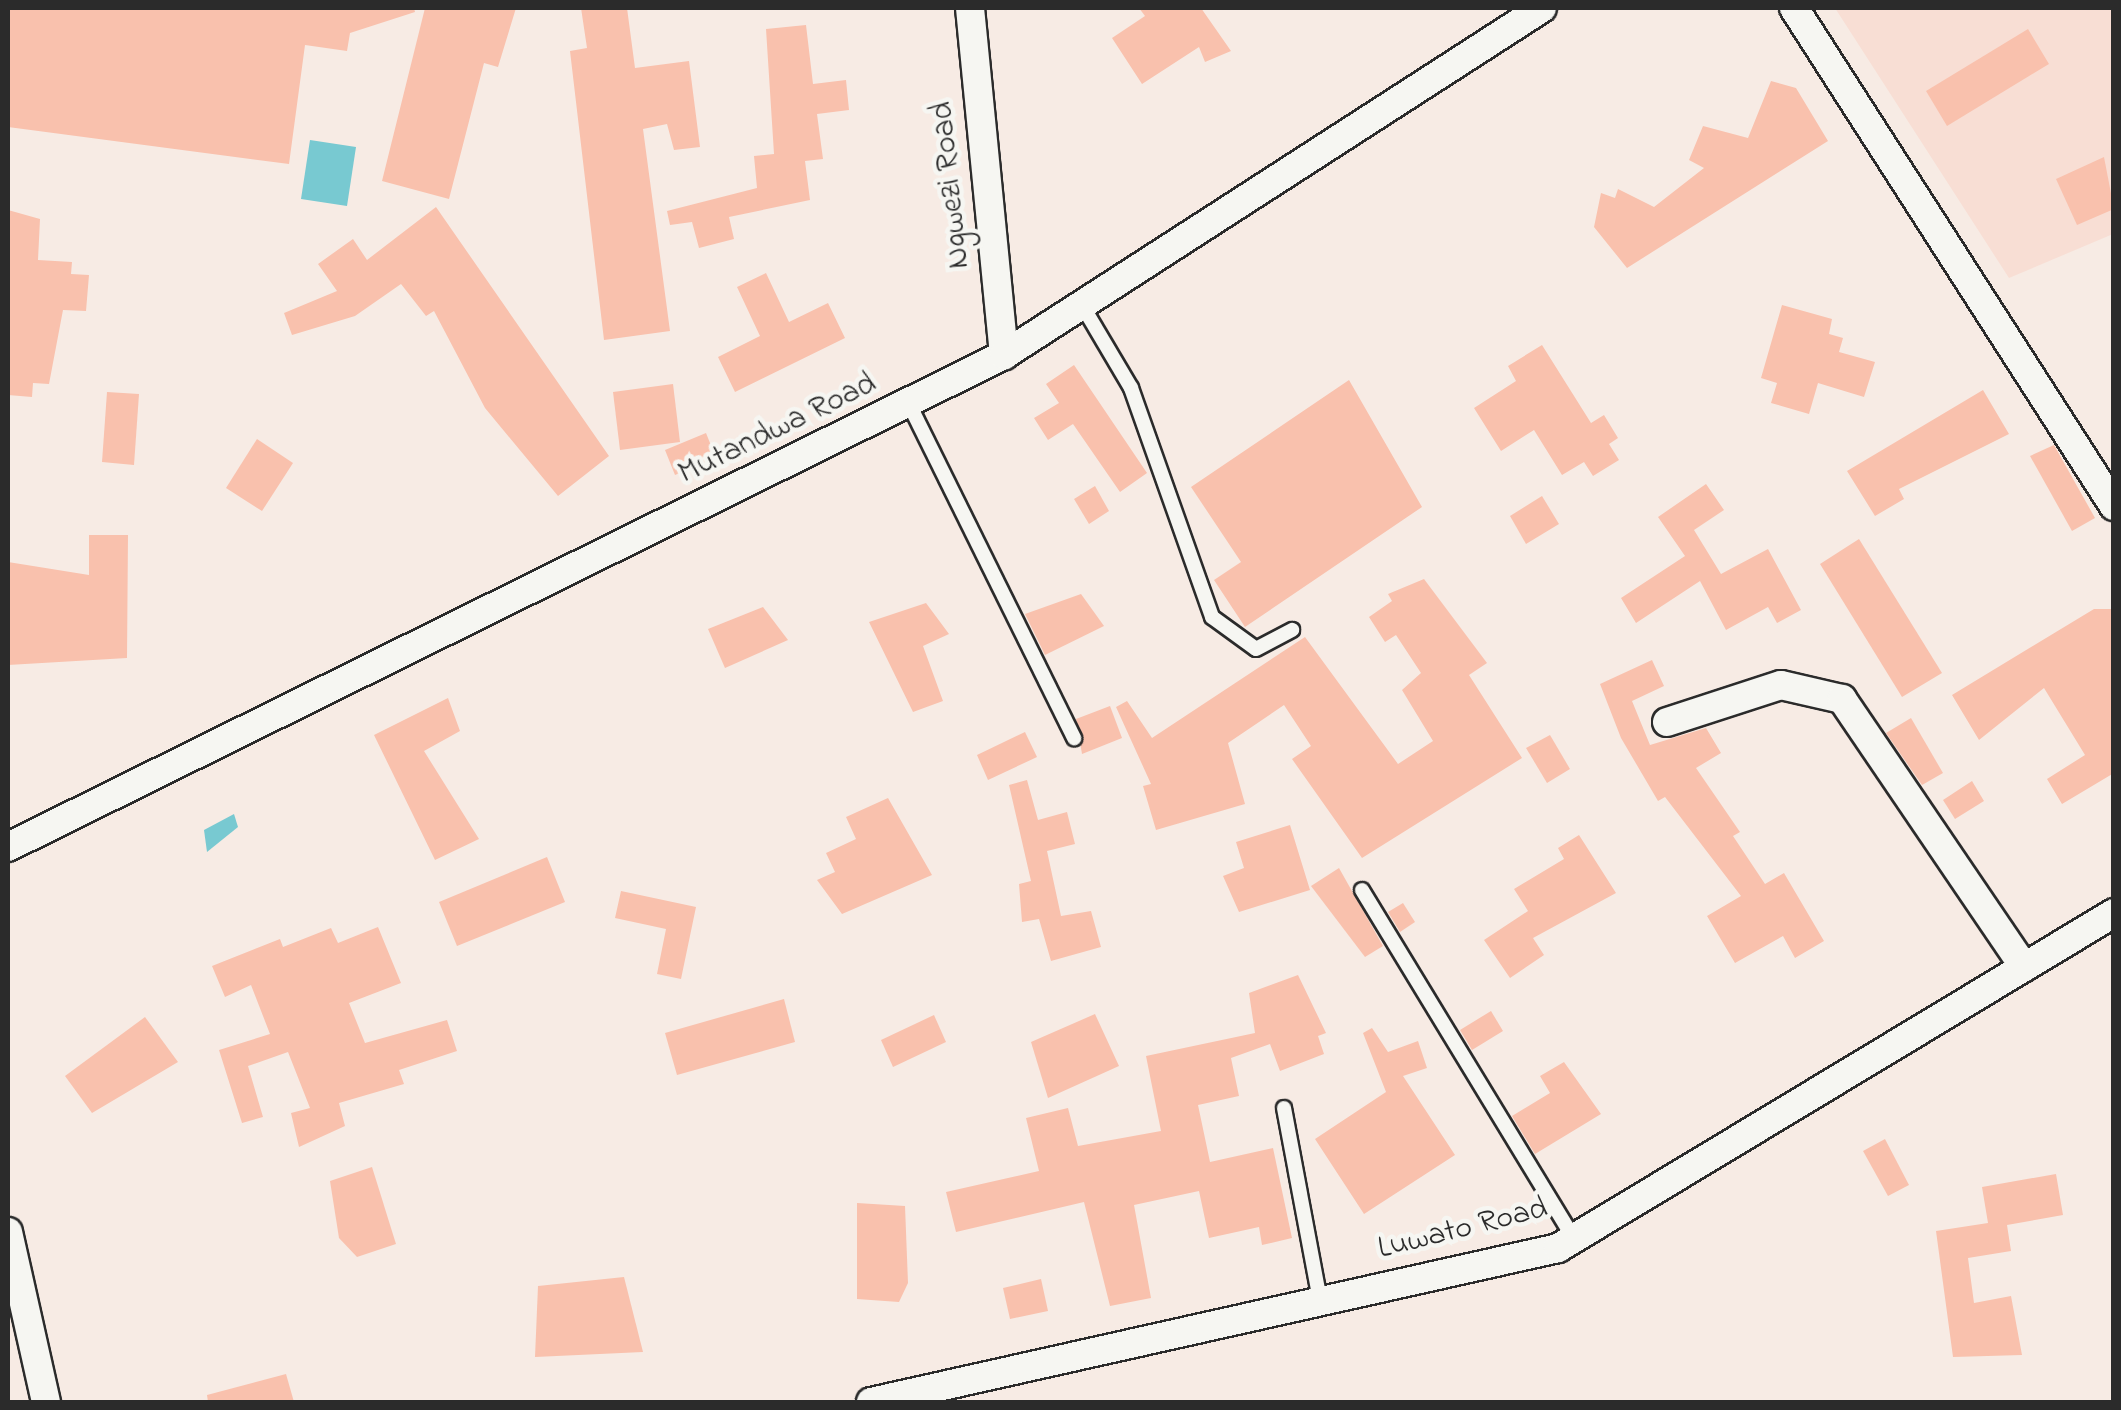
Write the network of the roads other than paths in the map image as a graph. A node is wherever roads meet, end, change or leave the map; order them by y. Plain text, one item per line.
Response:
1 (970, 8) edge
2 (1542, 8) edge
3 (1794, 8) edge
4 (1082, 305) junction
5 (1004, 355) junction
6 (909, 404) junction
7 (2114, 506) edge
8 (1292, 630) dead end
9 (1668, 722) dead end
10 (1074, 738) dead end
11 (8, 847) edge
12 (1362, 890) dead end
13 (2114, 913) edge
14 (2024, 967) junction
15 (1284, 1108) dead end
16 (8, 1232) edge
17 (1574, 1238) junction
18 (1320, 1300) junction
19 (46, 1402) edge
20 (871, 1402) edge

1 - 5 street, Ngwezi Road
2 - 4 street, Mutandwa Road
3 - 7 street
4 - 5 street, Mutandwa Road
4 - 8 lane
5 - 6 street, Mutandwa Road
6 - 10 lane
6 - 11 street, Mutandwa Road
9 - 14 street
12 - 17 lane
13 - 14 street, Luwato Road
14 - 17 street, Luwato Road
15 - 18 lane
16 - 19 street
17 - 18 street, Luwato Road
18 - 20 street, Luwato Road

